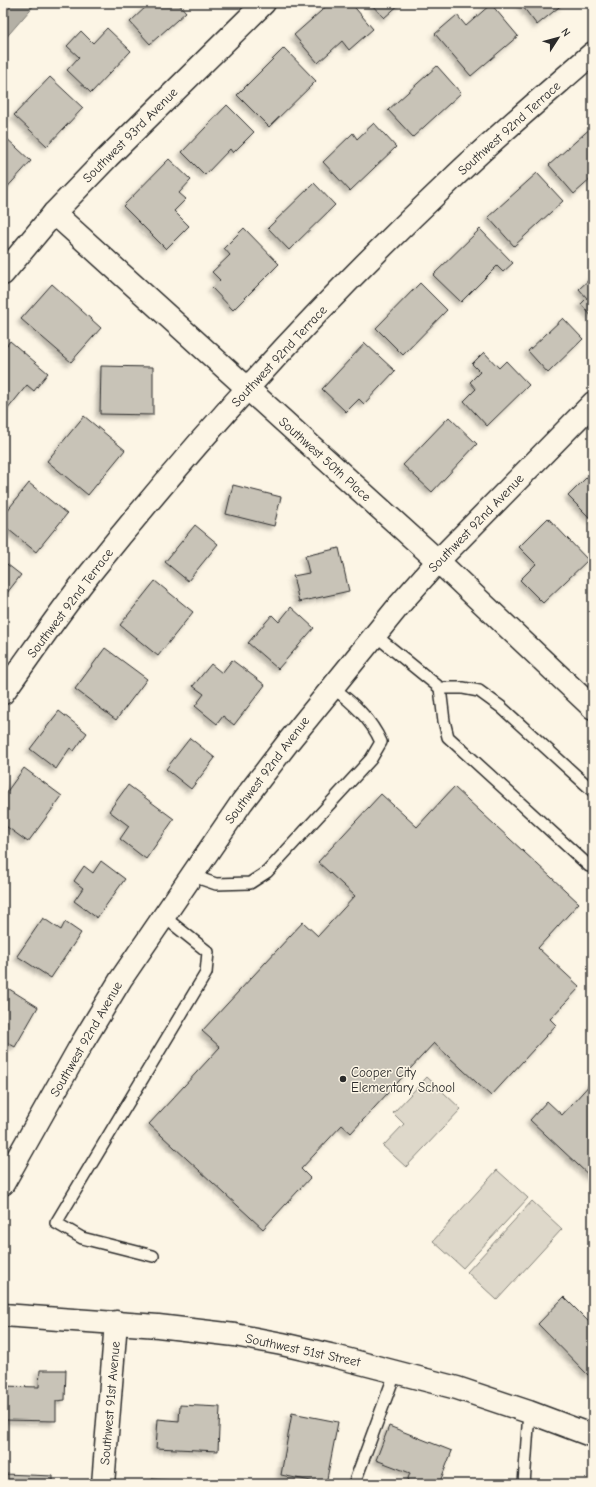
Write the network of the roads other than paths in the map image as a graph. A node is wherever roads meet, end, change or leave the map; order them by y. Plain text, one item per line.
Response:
1 (264, 3) edge
2 (593, 54) edge
3 (54, 213) junction
4 (3, 274) edge
5 (248, 389) junction
6 (593, 403) edge
7 (438, 561) junction
8 (375, 634) junction
9 (332, 687) junction
10 (440, 688) junction
11 (3, 693) edge
12 (593, 708) edge
13 (593, 791) edge
14 (593, 867) edge
15 (190, 875) junction
16 (163, 916) junction
17 (3, 1184) edge
18 (153, 1256) dead end
19 (3, 1315) edge
20 (116, 1322) junction
21 (396, 1371) junction
22 (529, 1412) junction
23 (593, 1436) edge
24 (103, 1484) edge
25 (354, 1484) edge
26 (524, 1484) edge

1 - 3 street, Southwest 93rd Avenue
2 - 5 street, Southwest 92nd Terrace
3 - 4 street, Southwest 93rd Avenue
3 - 5 street, Southwest 50th Place
5 - 7 street, Southwest 50th Place
5 - 11 street, Southwest 92nd Terrace
6 - 7 street, Southwest 92nd Avenue
7 - 8 street, Southwest 92nd Avenue
7 - 12 street, Southwest 50th Place
8 - 9 street, Southwest 92nd Avenue
8 - 10 lane
9 - 15 street, Southwest 92nd Avenue
9 - 15 lane
10 - 13 lane
10 - 14 lane
15 - 16 street, Southwest 92nd Avenue
16 - 17 street, Southwest 92nd Avenue
16 - 18 lane
19 - 20 street, Southwest 51st Street
20 - 21 street, Southwest 51st Street
20 - 24 street, Southwest 91st Avenue
21 - 22 street, Southwest 51st Street
21 - 25 lane
22 - 23 street, Southwest 51st Street
22 - 26 lane

